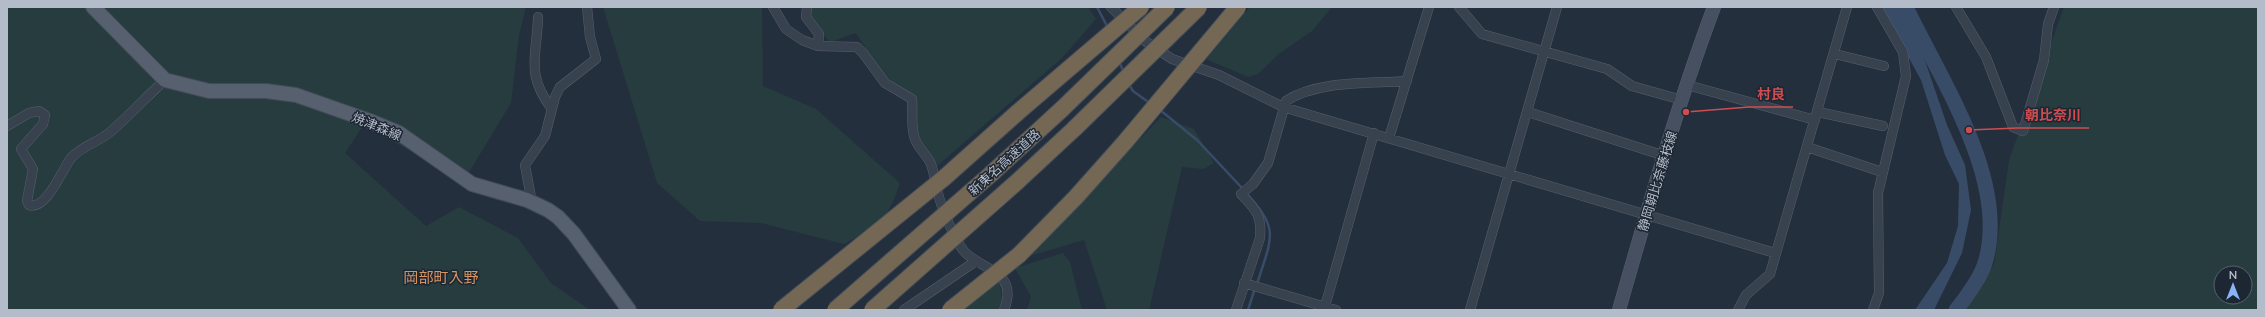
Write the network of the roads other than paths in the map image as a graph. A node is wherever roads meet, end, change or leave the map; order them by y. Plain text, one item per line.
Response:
1 (93, 7) edge
2 (588, 7) edge
3 (773, 7) edge
4 (807, 7) edge
5 (1112, 7) edge
6 (1141, 7) edge
7 (1167, 7) edge
8 (1199, 7) edge
9 (1238, 7) edge
10 (1429, 7) edge
11 (1459, 7) edge
12 (1557, 7) edge
13 (1714, 7) edge
14 (1847, 7) edge
15 (1877, 7) edge
16 (1956, 7) edge
17 (2054, 7) edge
18 (538, 17) dead end
19 (818, 46) junction
20 (1544, 50) junction
21 (1835, 54) junction
22 (1884, 66) dead end
23 (165, 80) junction
24 (1407, 81) junction
25 (1687, 85) junction
26 (1682, 100) junction
27 (1283, 107) junction
28 (552, 109) junction
29 (1528, 112) junction
30 (1816, 116) junction
31 (7, 126) edge
32 (1883, 126) dead end
33 (1374, 133) junction
34 (1389, 138) junction
35 (1807, 147) junction
36 (1665, 156) junction
37 (1882, 172) junction
38 (1509, 173) junction
39 (532, 203) junction
40 (1647, 213) junction
41 (1775, 252) junction
42 (976, 261) junction
43 (1244, 283) junction
44 (1324, 308) edge
45 (629, 310) edge
46 (781, 310) edge
47 (835, 310) edge
48 (872, 310) edge
49 (904, 310) edge
50 (950, 310) edge
51 (1004, 310) edge
52 (1236, 310) edge
53 (1336, 310) edge
54 (1470, 310) edge
55 (1619, 310) edge
56 (1738, 310) edge
57 (1873, 310) edge

1 - 23 main road
2 - 28 street
3 - 19 street
4 - 19 street
5 - 27 street
6 - 46 highway, bridge
7 - 47 highway, 新東名高速道路, bridge
8 - 48 highway, 新東名高速道路, bridge
9 - 50 highway, bridge
10 - 24 street
11 - 20 street
12 - 20 street
13 - 25 main road, 静岡朝比奈藤枝線
14 - 21 street
15 - 37 street
16 - 17 street
18 - 28 street
19 - 42 street
20 - 26 street
20 - 29 street
21 - 22 street
21 - 30 street
23 - 31 street
23 - 39 main road, 焼津森線
24 - 27 street
24 - 34 street
25 - 26 main road, 静岡朝比奈藤枝線
25 - 30 street
26 - 36 main road, 静岡朝比奈藤枝線
27 - 33 street
27 - 43 street
28 - 39 street
29 - 36 street
29 - 38 street
30 - 32 street
30 - 35 street
33 - 34 street
33 - 44 street
34 - 38 street
35 - 37 street
35 - 41 street
36 - 40 main road, 静岡朝比奈藤枝線
37 - 57 street
38 - 40 street
38 - 54 street
39 - 45 main road, 焼津森線
40 - 41 street
40 - 55 main road, 静岡朝比奈藤枝線
41 - 56 street
42 - 49 street
42 - 51 street
43 - 44 street
43 - 52 street
44 - 53 street

